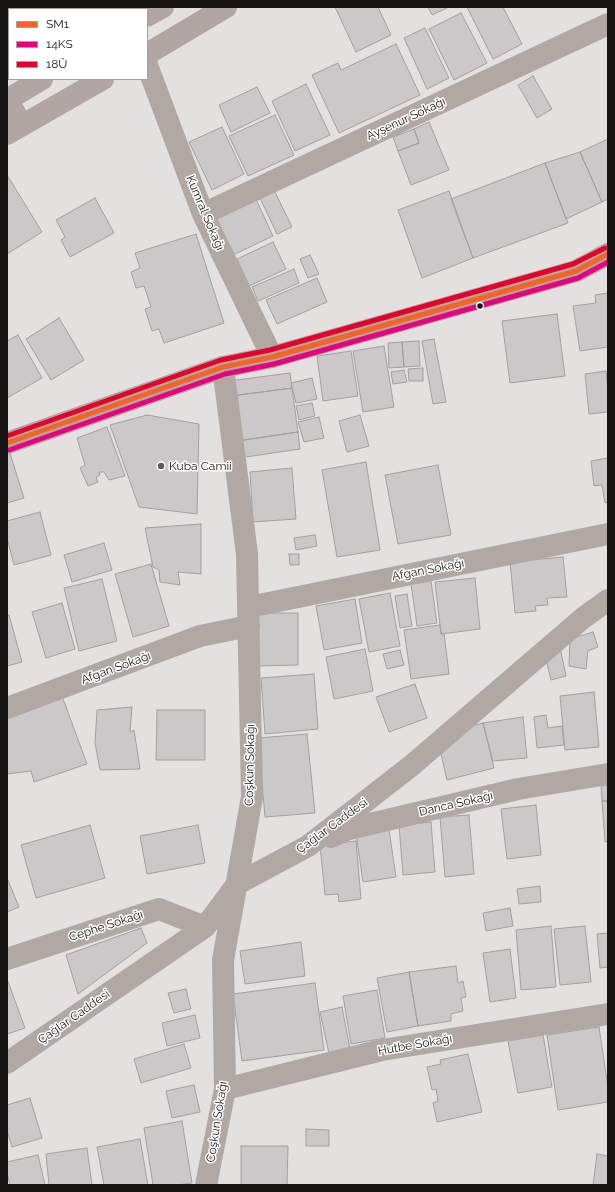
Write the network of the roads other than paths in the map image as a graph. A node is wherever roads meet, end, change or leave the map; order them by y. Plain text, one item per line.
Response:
1 (162, 7) edge
2 (226, 7) edge
3 (148, 15) edge
4 (608, 24) edge
5 (148, 53) edge
6 (148, 68) edge
7 (40, 80) edge
8 (101, 80) edge
9 (7, 100) edge
10 (15, 130) edge
11 (203, 214) junction
12 (608, 254) edge
13 (272, 358) junction
14 (223, 367) junction
15 (7, 443) edge
16 (608, 534) edge
17 (608, 600) edge
18 (249, 616) junction
19 (7, 708) edge
20 (608, 774) edge
21 (308, 846) junction
22 (237, 884) junction
23 (205, 926) junction
24 (7, 959) edge
25 (608, 1014) edge
26 (7, 1063) edge
27 (225, 1089) junction
28 (206, 1185) edge

1 - 3 street
2 - 5 street
4 - 11 street, Ayşenur Sokağı
6 - 11 street, Kumral Sokağı
7 - 9 street
8 - 10 street
9 - 10 street
11 - 13 street, Kumral Sokağı
12 - 13 street
13 - 14 street
14 - 15 street
14 - 18 street, Coşkun Sokağı
16 - 18 street, Afgan Sokağı
17 - 21 street, Çağlar Caddesi
18 - 19 street, Afgan Sokağı
18 - 22 street, Coşkun Sokağı
20 - 21 street, Darıca Sokağı
21 - 22 street, Çağlar Caddesi
22 - 23 street, Çağlar Caddesi
22 - 27 street, Coşkun Sokağı
23 - 24 street, Cephe Sokağı
23 - 26 street, Çağlar Caddesi
25 - 27 street, Hutbe Sokağı
27 - 28 street, Coşkun Sokağı

